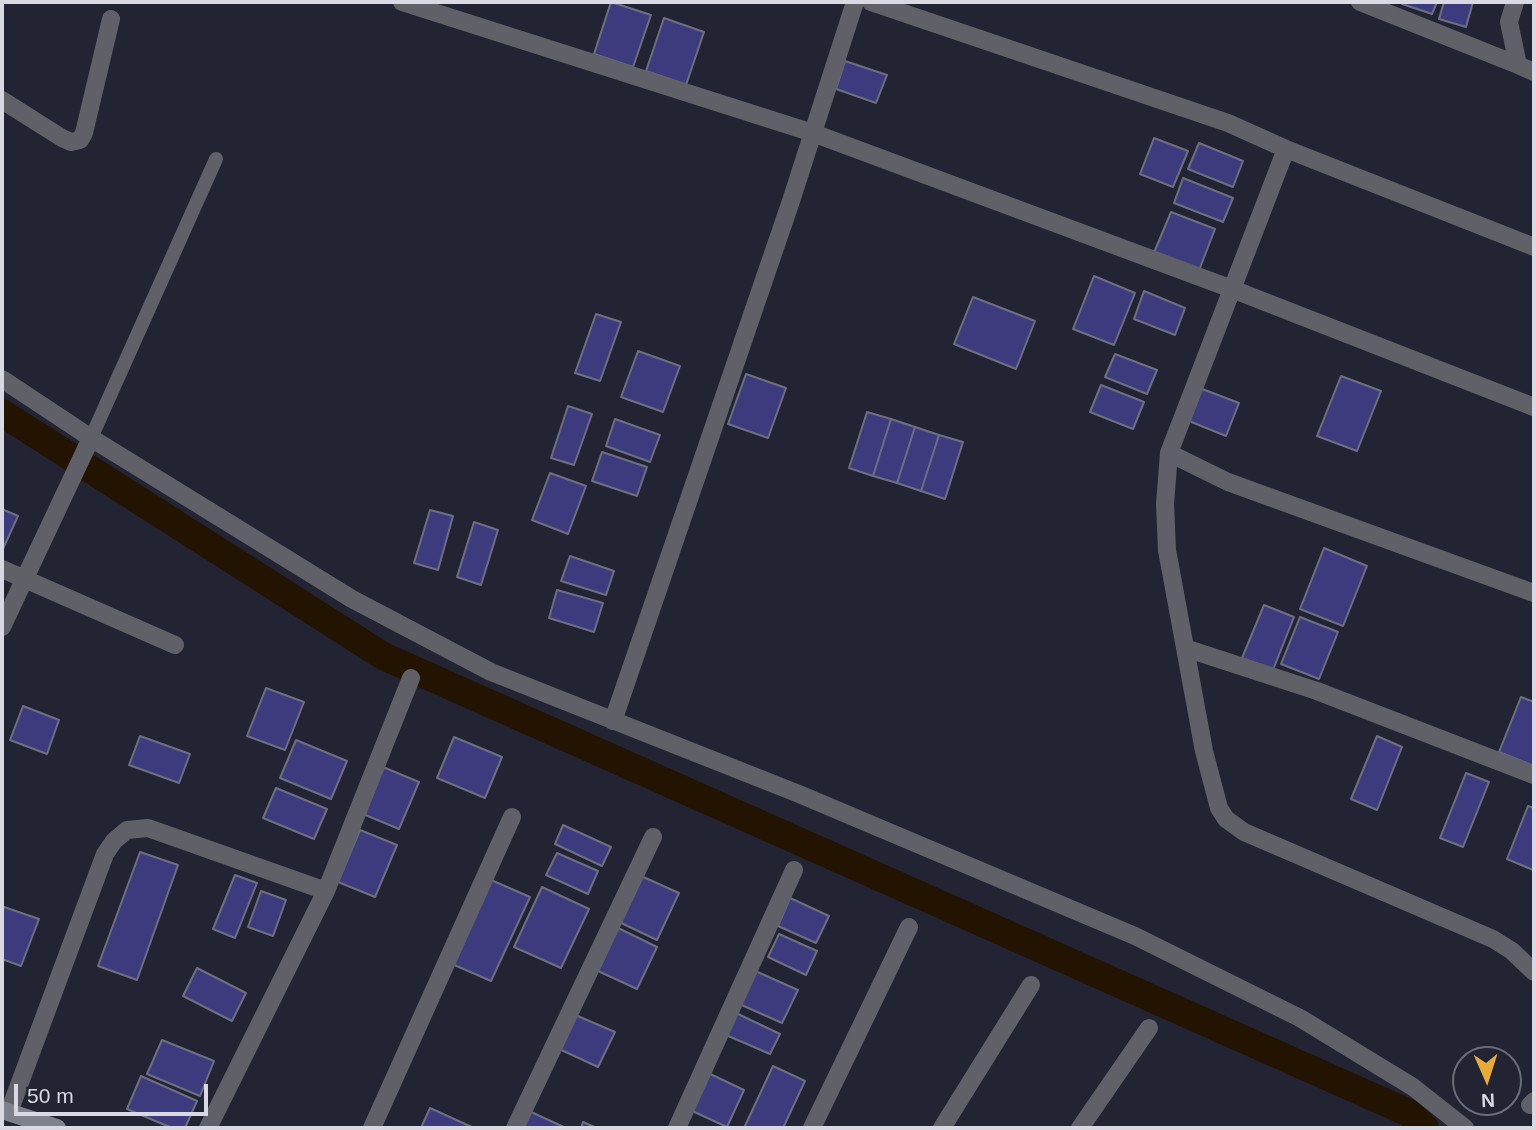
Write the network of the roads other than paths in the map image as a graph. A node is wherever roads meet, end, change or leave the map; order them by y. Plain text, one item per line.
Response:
1 (402, 2) edge
2 (855, 2) edge
3 (871, 2) edge
4 (1361, 2) edge
5 (1515, 2) edge
6 (111, 19) dead end
7 (1526, 68) edge
8 (2, 100) edge
9 (813, 133) junction
10 (1286, 149) junction
11 (216, 159) dead end
12 (1534, 247) edge
13 (1231, 289) junction
14 (2, 379) edge
15 (1534, 407) edge
16 (88, 444) junction
17 (1169, 453) junction
18 (2, 569) edge
19 (24, 578) junction
20 (1534, 593) edge
21 (2, 627) edge
22 (175, 645) dead end
23 (1185, 648) junction
24 (411, 678) dead end
25 (613, 721) junction
26 (1534, 775) edge
27 (512, 817) dead end
28 (653, 837) dead end
29 (794, 870) dead end
30 (326, 891) junction
31 (909, 927) dead end
32 (1534, 972) edge
33 (1031, 985) dead end
34 (1149, 1028) dead end
35 (5, 1111) edge
36 (57, 1128) edge
37 (208, 1128) edge
38 (372, 1128) edge
39 (515, 1128) edge
40 (677, 1128) edge
41 (812, 1128) edge
42 (942, 1128) edge
43 (1080, 1128) edge
44 (1465, 1128) edge

1 - 9 street
2 - 9 street
3 - 10 street
4 - 7 street
5 - 7 street
6 - 8 street
9 - 13 street
9 - 25 street
10 - 12 street
10 - 13 street
11 - 16 lane
13 - 15 street
13 - 17 street
14 - 16 street
16 - 19 street
16 - 25 street
17 - 20 street
17 - 23 street
18 - 19 street
19 - 21 street
19 - 22 street
23 - 26 street
23 - 32 street
24 - 30 street
25 - 44 street
27 - 38 street
28 - 39 street
29 - 40 street
30 - 35 street
30 - 37 street
31 - 41 street
33 - 42 street
34 - 43 street
35 - 36 main road

